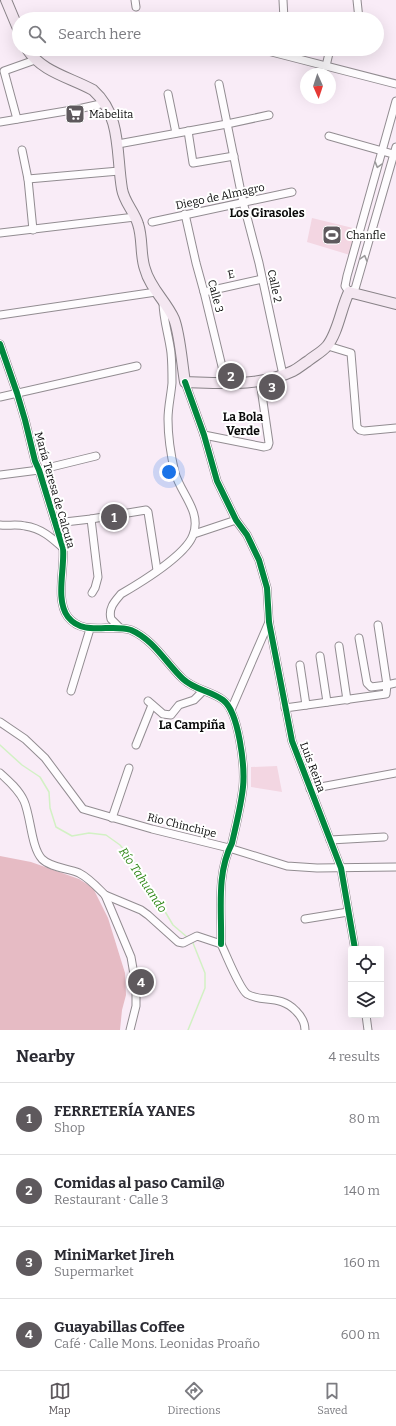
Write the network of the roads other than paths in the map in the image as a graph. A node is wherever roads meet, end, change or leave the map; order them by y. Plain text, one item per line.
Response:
1 (7, 0) edge
2 (282, 0) edge
3 (357, 0) edge
4 (283, 12) edge
5 (358, 12) edge
6 (12, 13) edge
7 (31, 56) edge
8 (295, 56) edge
9 (328, 56) edge
10 (34, 60) junction
11 (326, 66) junction
12 (219, 84) dead end
13 (396, 84) edge
14 (168, 94) dead end
15 (396, 101) edge
16 (105, 103) junction
17 (269, 115) dead end
18 (16, 119) junction
19 (0, 122) edge
20 (227, 124) junction
21 (188, 131) junction
22 (176, 133) junction
23 (328, 136) dead end
24 (118, 144) junction
25 (22, 150) dead end
26 (383, 151) junction
27 (395, 152) edge
28 (234, 156) junction
29 (119, 171) junction
30 (28, 179) junction
31 (292, 192) dead end
32 (243, 202) junction
33 (185, 214) junction
34 (135, 217) junction
35 (152, 222) dead end
36 (33, 230) junction
37 (0, 233) edge
38 (262, 279) junction
39 (156, 292) junction
40 (204, 292) junction
41 (349, 292) junction
42 (163, 302) junction
43 (396, 304) edge
44 (0, 315) edge
45 (0, 344) edge
46 (328, 346) junction
47 (137, 366) dead end
48 (283, 375) junction
49 (260, 381) junction
50 (185, 382) junction
51 (226, 383) junction
52 (16, 393) junction
53 (0, 397) edge
54 (396, 428) edge
55 (204, 435) junction
56 (96, 456) dead end
57 (39, 470) junction
58 (0, 474) edge
59 (91, 519) junction
60 (236, 520) junction
61 (56, 523) junction
62 (0, 525) edge
63 (194, 534) junction
64 (63, 548) junction
65 (157, 570) junction
66 (92, 593) dead end
67 (269, 622) junction
68 (378, 625) dead end
69 (120, 628) junction
70 (90, 629) junction
71 (359, 638) dead end
72 (339, 646) dead end
73 (320, 656) dead end
74 (300, 665) dead end
75 (396, 683) edge
76 (386, 685) junction
77 (203, 691) junction
78 (71, 692) dead end
79 (347, 700) junction
80 (327, 702) junction
81 (306, 705) junction
82 (285, 708) junction
83 (231, 710) junction
84 (0, 722) edge
85 (136, 745) dead end
86 (129, 768) dead end
87 (0, 773) edge
88 (396, 773) edge
89 (310, 789) junction
90 (112, 818) junction
91 (384, 837) dead end
92 (330, 840) junction
93 (229, 848) junction
94 (396, 867) edge
95 (341, 868) junction
96 (104, 895) junction
97 (348, 912) junction
98 (305, 919) dead end
99 (221, 944) junction
100 (354, 946) edge
101 (366, 1018) edge
102 (130, 1030) edge
103 (306, 1030) edge
104 (368, 1030) edge

1 - 6 main road
2 - 4 street
3 - 5 street
7 - 10 main road
8 - 11 street
9 - 11 street
10 - 16 main road
10 - 18 street
11 - 13 street
12 - 20 street, Calle 2
14 - 22 street
15 - 26 street
16 - 18 street
16 - 24 main road
17 - 20 street
18 - 19 street
20 - 21 street
20 - 28 street, Calle 2
21 - 22 street
21 - 28 street
22 - 24 street
23 - 26 street
24 - 29 main road
25 - 30 street
26 - 27 street
26 -> 41 street
41 -> 27 street
28 - 32 street, Calle 2
29 - 30 street
29 - 34 main road
30 - 36 street
31 - 32 street, Diego de Almagro
32 - 33 street, Diego de Almagro
32 - 38 street, Calle 2
33 - 35 street, Diego de Almagro
33 - 40 street, Calle 3
34 - 36 street
34 - 39 main road
36 - 37 street
38 - 40 street, E
38 - 48 street, Calle 2
39 - 42 main road
39 - 44 street
40 - 51 street, Calle 3
41 - 43 main road
41 - 46 main road
42 - 50 main road
42 - 63 street
45 - 52 street, María Teresa de Calcuta
46 - 48 main road
46 - 54 street
47 - 52 street
48 - 49 main road
49 - 51 main road
49 - 55 street
50 - 51 main road
50 - 55 street, Luis Reina
52 - 53 street
52 - 57 street, María Teresa de Calcuta
55 - 60 street, Luis Reina
56 - 57 street
57 - 58 street
57 - 61 street, María Teresa de Calcuta
59 - 61 street
59 - 65 street
59 - 66 street
60 - 63 street
60 - 67 street, Luis Reina
61 - 64 street, María Teresa de Calcuta
62 - 64 street
63 - 65 street
64 - 70 street, María Teresa de Calcuta
65 - 69 street
67 - 82 street, Luis Reina
67 - 83 street
68 - 76 street
69 - 70 street
69 - 77 street
70 - 78 street
71 - 76 street
72 - 79 street
73 - 80 street
74 - 81 street
75 - 76 street
76 - 79 street
77 - 83 street
77 - 85 street
79 - 80 street
80 - 81 street
81 - 82 street
82 - 89 street, Luis Reina
83 - 93 street
84 - 90 street, Rio Chinchipe
86 - 90 street
87 - 96 street
88 - 89 street
89 - 92 street, Luis Reina
90 - 93 street, Rio Chinchipe
91 - 92 street
92 - 95 street, Luis Reina
93 - 95 street, Rio Chinchipe
93 - 99 street
94 - 95 street, Rio Chinchipe
95 - 97 street, Luis Reina
96 - 99 street
96 - 102 street
97 - 98 street
97 - 100 street, Luis Reina
99 - 103 street
101 - 104 street

